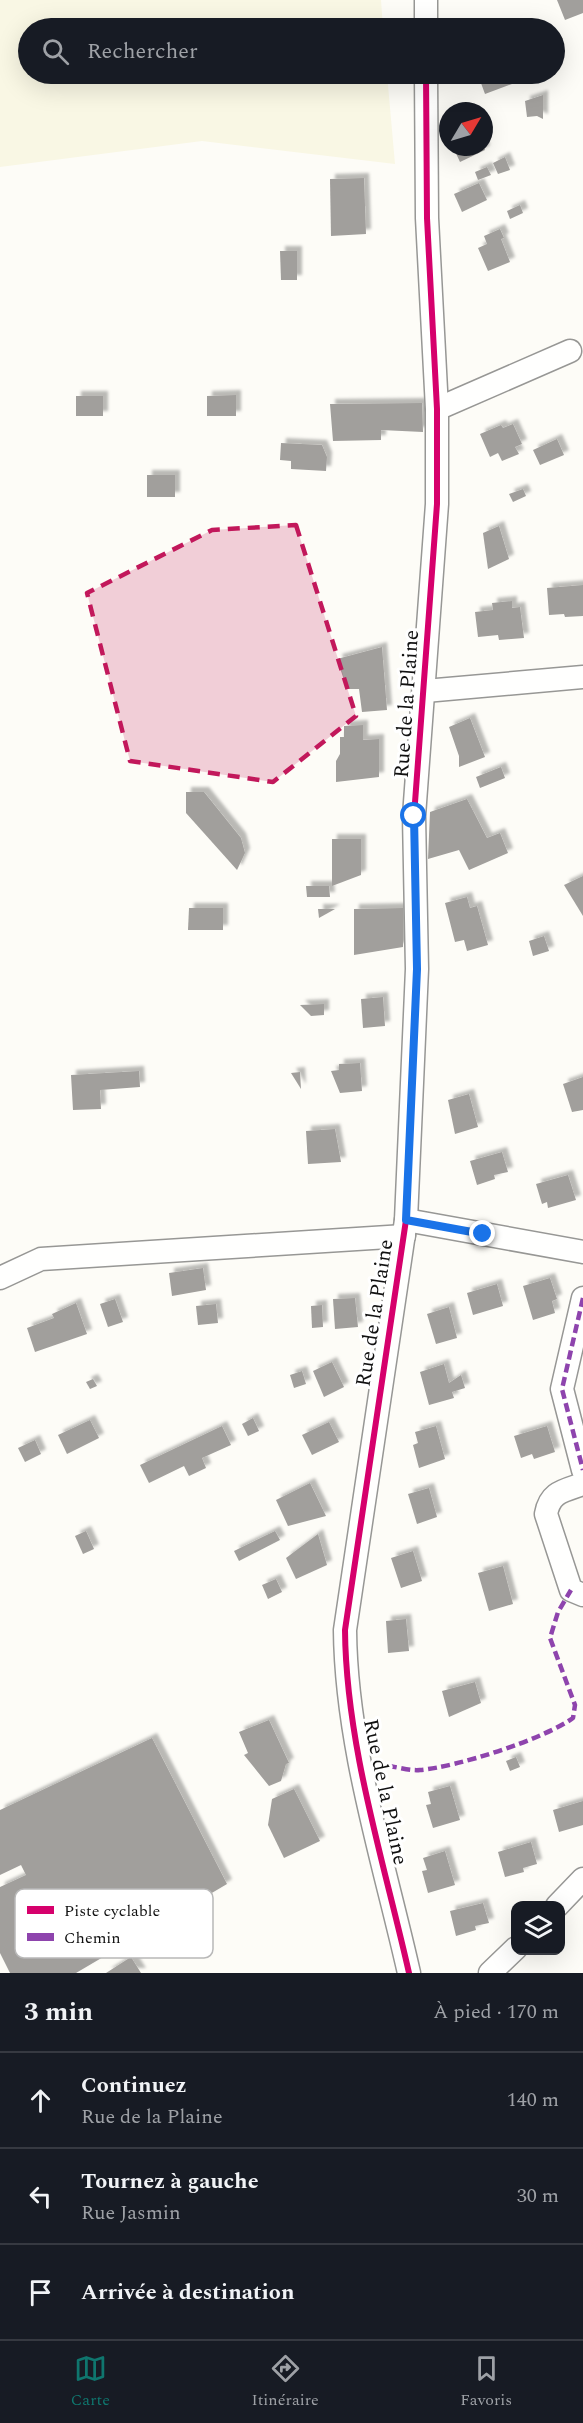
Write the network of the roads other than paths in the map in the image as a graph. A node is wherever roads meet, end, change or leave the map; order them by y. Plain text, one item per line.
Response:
1 (426, 0) edge
2 (426, 18) edge
3 (426, 84) edge
4 (570, 351) dead end
5 (437, 409) junction
6 (583, 677) edge
7 (425, 691) junction
8 (405, 1228) junction
9 (583, 1252) edge
10 (0, 1278) edge
11 (583, 1298) edge
12 (582, 1486) edge
13 (583, 1595) edge
14 (583, 1880) edge
15 (561, 1901) edge
16 (511, 1953) edge
17 (409, 1973) edge
18 (490, 1973) edge

1 - 2 street
3 - 5 street, Rue de la Plaine
4 - 5 street
5 - 7 street, Rue de la Plaine
6 - 7 street
7 - 8 street, Rue de la Plaine
8 - 9 street
8 - 10 street
8 - 17 street, Rue de la Plaine
11 - 12 street
12 - 13 street
14 - 15 street
16 - 18 street

